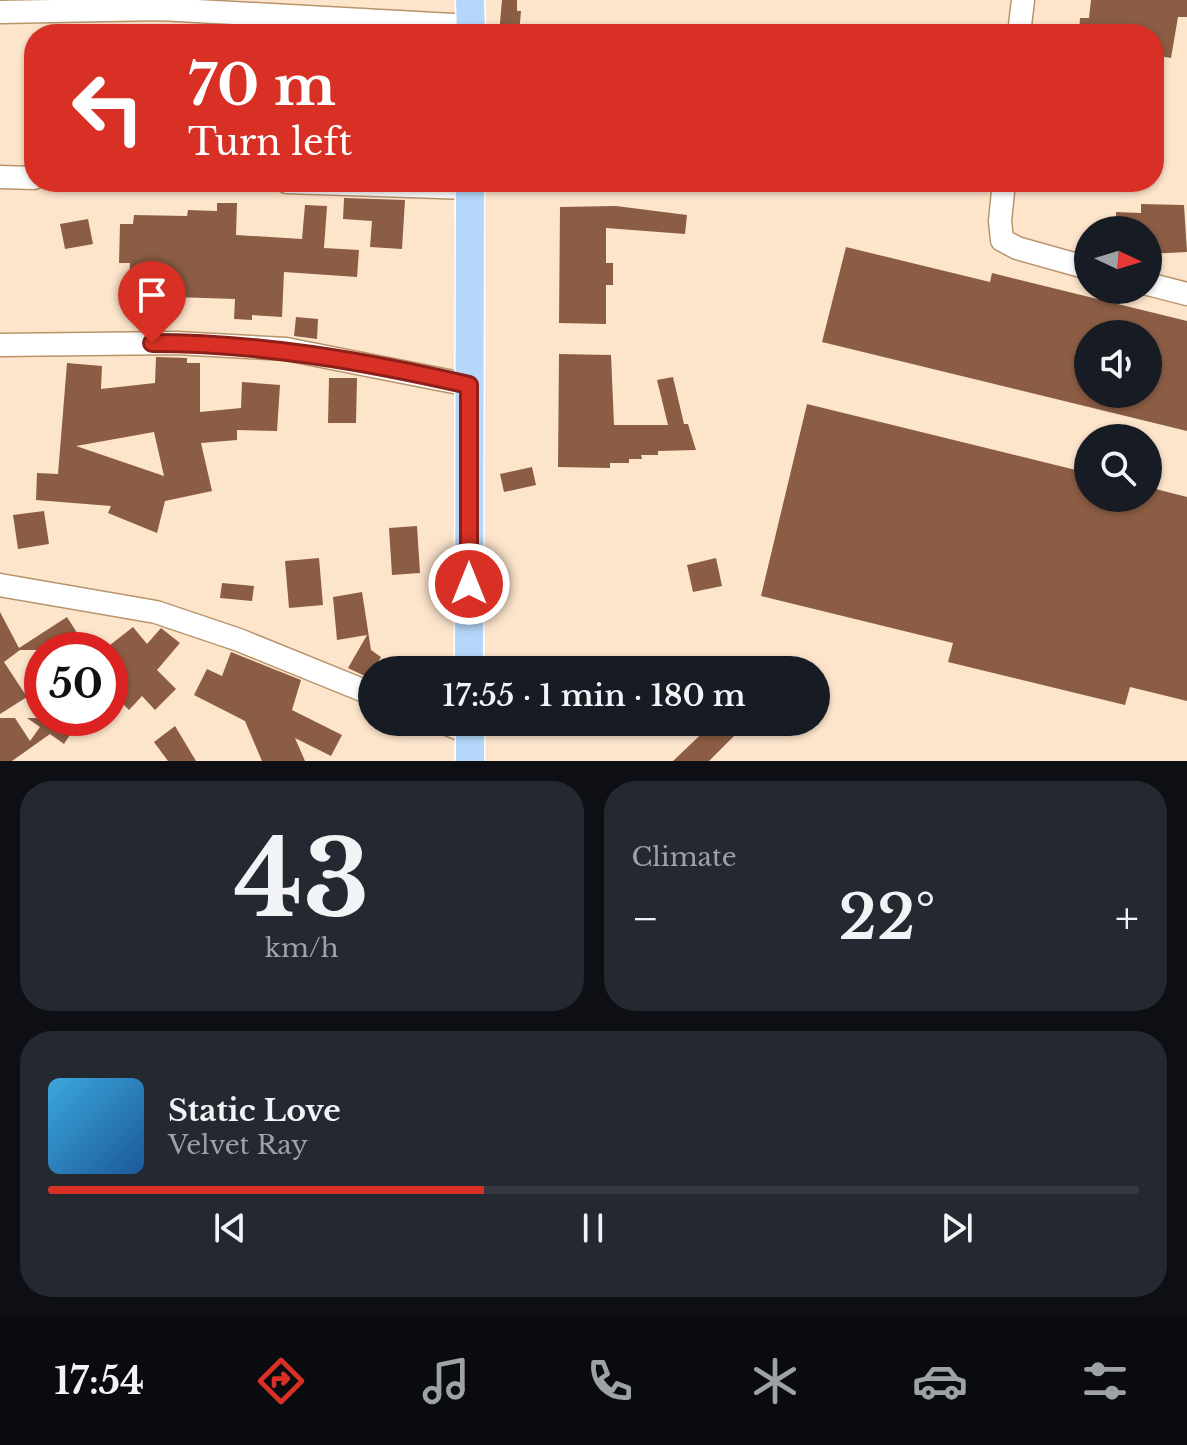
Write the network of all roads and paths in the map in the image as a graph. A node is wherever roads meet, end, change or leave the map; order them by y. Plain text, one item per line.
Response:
1 (1023, 0) edge
2 (0, 12) edge
3 (471, 20) edge
4 (1020, 24) edge
5 (0, 177) edge
6 (24, 178) edge
7 (470, 192) edge
8 (1003, 192) edge
9 (1074, 264) edge
10 (1162, 288) edge
11 (1187, 294) edge
12 (0, 345) edge
13 (469, 385) junction
14 (0, 585) edge
15 (469, 656) edge
16 (358, 688) edge
17 (470, 736) edge
18 (470, 761) edge

1 - 4 street
2 - 3 street
5 - 6 street
7 - 13 main road
8 - 9 street
10 - 11 street
12 - 13 street
13 - 15 main road
14 - 16 street
17 - 18 main road

